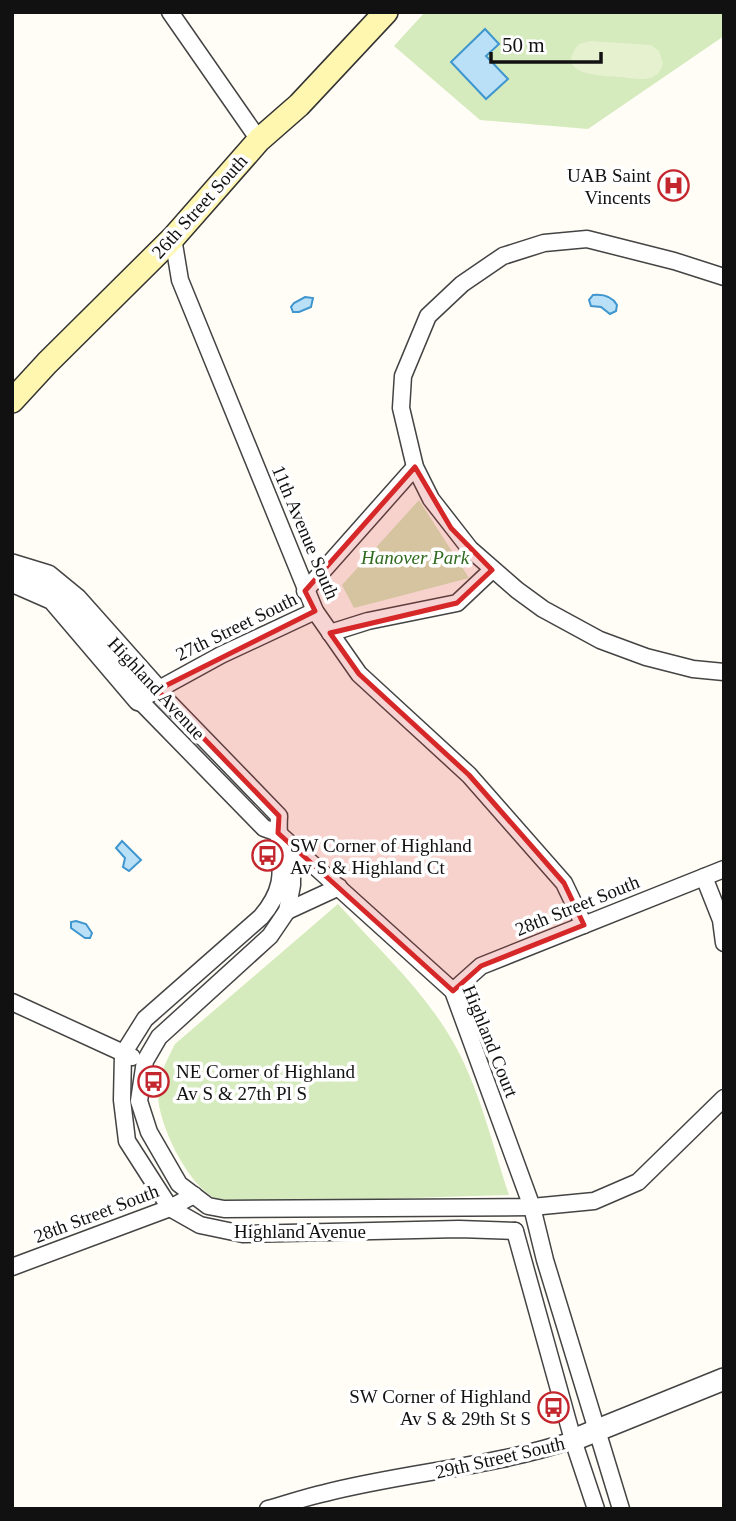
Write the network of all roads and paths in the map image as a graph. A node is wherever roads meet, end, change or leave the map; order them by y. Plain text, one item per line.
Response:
1 (170, 12) edge
2 (386, 12) edge
3 (258, 141) junction
4 (173, 238) junction
5 (724, 277) edge
6 (12, 401) edge
7 (415, 467) junction
8 (12, 565) edge
9 (492, 570) junction
10 (12, 581) edge
11 (306, 591) junction
12 (316, 611) junction
13 (330, 633) junction
14 (724, 672) edge
15 (148, 695) junction
16 (278, 832) junction
17 (724, 869) edge
18 (704, 877) junction
19 (339, 887) junction
20 (287, 911) junction
21 (584, 925) junction
22 (724, 943) edge
23 (453, 991) junction
24 (12, 1002) edge
25 (123, 1054) junction
26 (145, 1061) junction
27 (724, 1098) edge
28 (194, 1195) junction
29 (532, 1206) junction
30 (170, 1208) junction
31 (514, 1231) junction
32 (12, 1266) edge
33 (724, 1379) edge
34 (597, 1430) junction
35 (573, 1440) junction
36 (268, 1509) edge
37 (596, 1509) edge
38 (621, 1509) edge

1 - 3 street
2 - 3 main road, 26th Street South
3 - 4 main road, 26th Street South
4 - 6 main road, 26th Street South
4 - 11 street, 11th Avenue South
5 - 7 street
7 - 9 street
7 - 11 street, 27th Street South
8 - 15 street, Highland Avenue
9 - 13 street
9 - 14 street
10 - 15 street, Highland Avenue
11 - 12 street, 11th Avenue South
12 - 13 street, 11th Avenue South
12 - 15 street, 27th Street South
13 - 21 street, 11th Avenue South
15 - 16 street, Highland Avenue
16 - 19 street, Highland Court
16 - 20 street, Highland Avenue
16 - 25 street
17 - 18 street, 28th Street South
18 - 21 street, 28th Street South
18 - 22 street
19 - 20 street, Highland Avenue
19 - 23 street, Highland Court
20 - 26 street, Highland Avenue
21 - 23 street, 28th Street South
23 - 29 street, Highland Court
24 - 25 street
25 - 26 street
25 - 30 street, Highland Avenue
26 - 28 street, Highland Avenue
27 - 29 street, Highland Avenue
28 - 29 street, Highland Avenue
28 - 30 street, 28th Street South
29 - 31 street
29 - 34 street
30 - 31 street, Highland Avenue
30 - 32 street, 28th Street South
31 - 35 street
33 - 34 street, 29th Street South
34 - 35 street, 29th Street South
34 - 38 street
35 - 36 street, 29th Street South
35 - 37 street

